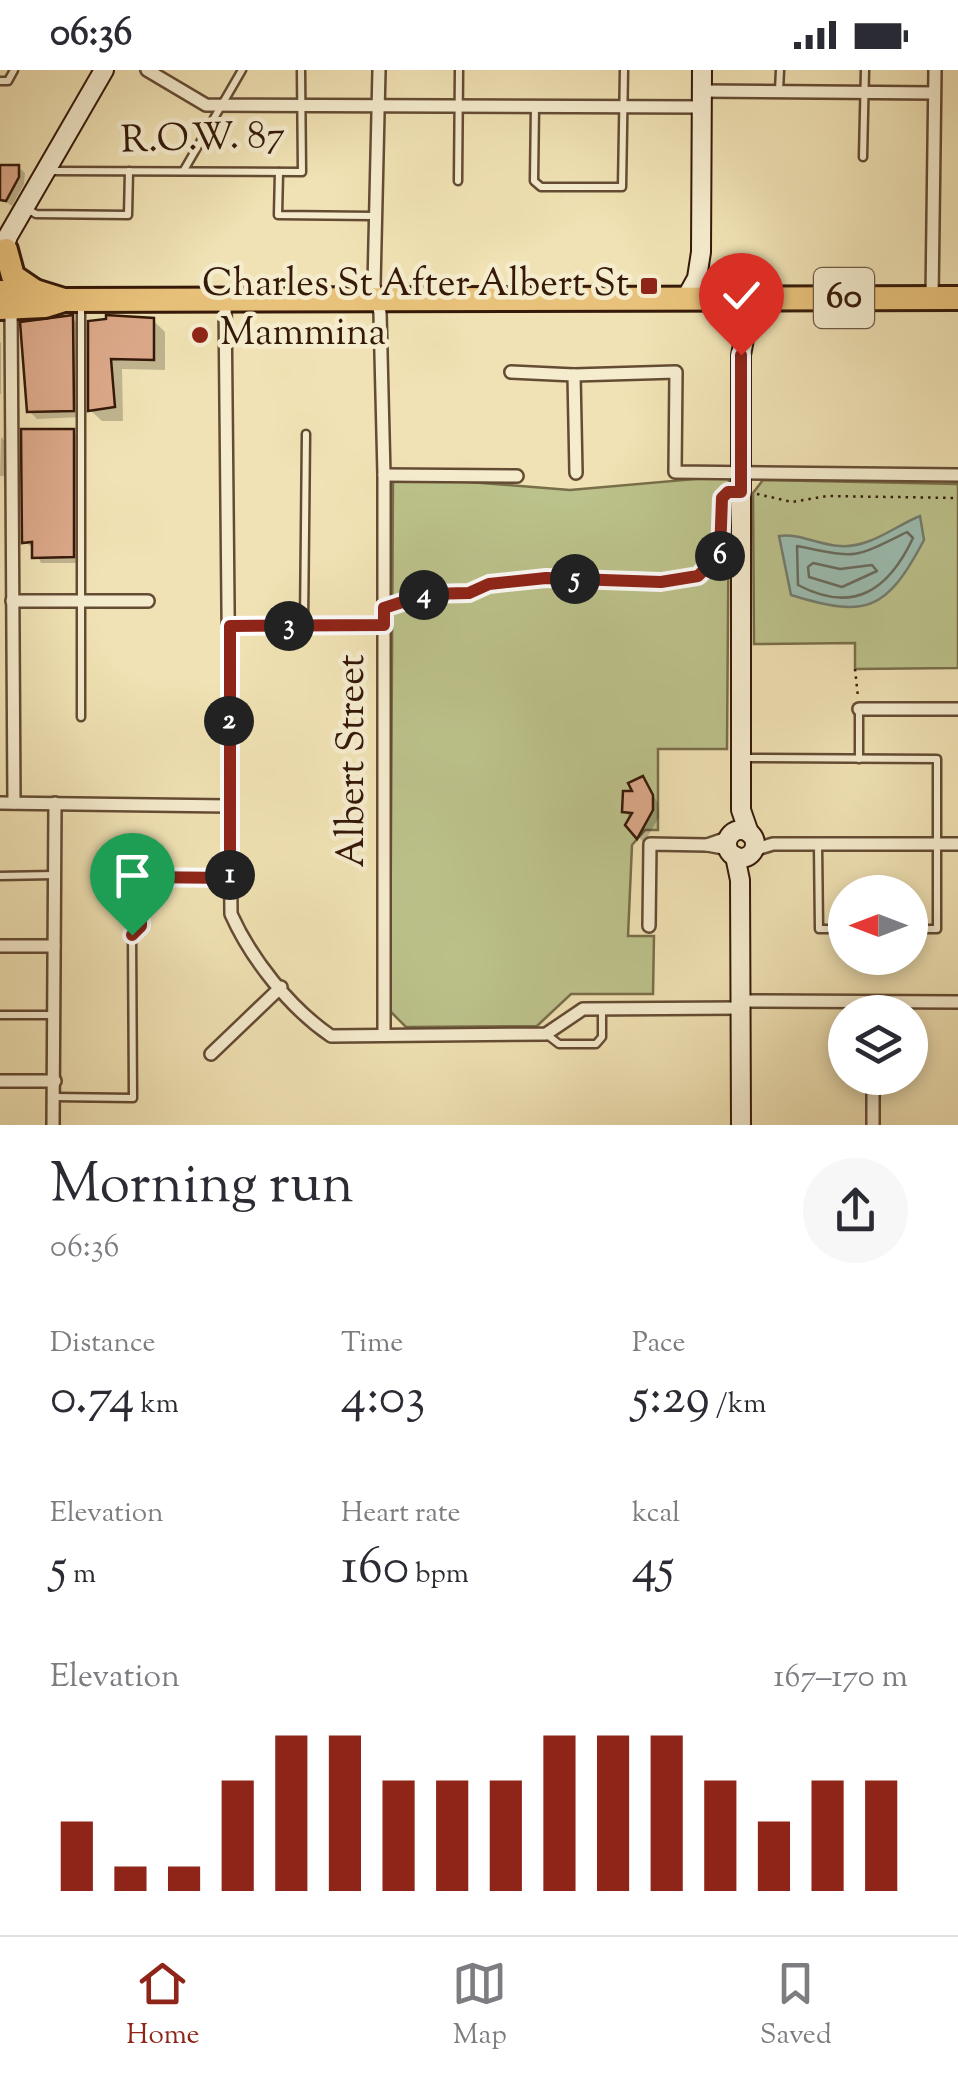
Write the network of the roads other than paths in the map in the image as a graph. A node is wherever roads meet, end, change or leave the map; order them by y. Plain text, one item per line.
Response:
1 (14, 70) edge
2 (104, 70) edge
3 (147, 70) edge
4 (242, 70) edge
5 (302, 70) edge
6 (379, 70) edge
7 (458, 70) edge
8 (624, 70) edge
9 (702, 70) edge
10 (780, 70) edge
11 (865, 70) edge
12 (934, 70) edge
13 (0, 81) edge
14 (779, 91) junction
15 (864, 92) junction
16 (934, 92) junction
17 (702, 99) junction
18 (379, 103) junction
19 (222, 104) junction
20 (302, 104) junction
21 (458, 104) junction
22 (535, 105) junction
23 (623, 106) junction
24 (863, 156) dead end
25 (46, 171) junction
26 (129, 171) junction
27 (184, 172) junction
28 (279, 172) junction
29 (458, 181) dead end
30 (25, 207) junction
31 (374, 216) junction
32 (3, 244) edge
33 (701, 252) junction
34 (35, 291) junction
35 (225, 298) junction
36 (377, 298) junction
37 (686, 298) junction
38 (734, 298) junction
39 (932, 298) junction
40 (958, 298) edge
41 (73, 300) junction
42 (4, 302) edge
43 (511, 372) dead end
44 (574, 376) junction
45 (306, 434) dead end
46 (740, 471) junction
47 (576, 473) dead end
48 (384, 475) junction
49 (958, 475) edge
50 (517, 476) dead end
51 (12, 601) junction
52 (148, 602) dead end
53 (82, 603) junction
54 (384, 625) junction
55 (230, 626) junction
56 (304, 626) junction
57 (6, 648) edge
58 (859, 709) joint
59 (958, 709) edge
60 (81, 717) dead end
61 (7, 736) edge
62 (741, 758) junction
63 (859, 759) junction
64 (0, 803) edge
65 (14, 803) junction
66 (54, 804) junction
67 (228, 806) junction
68 (741, 844) junction
69 (818, 844) junction
70 (937, 844) junction
71 (958, 844) edge
72 (55, 875) junction
73 (0, 876) edge
74 (230, 878) junction
75 (649, 926) dead end
76 (928, 928) edge
77 (828, 929) edge
78 (0, 946) edge
79 (54, 946) junction
80 (281, 986) junction
81 (958, 1002) edge
82 (928, 1004) edge
83 (741, 1005) junction
84 (828, 1007) edge
85 (602, 1009) junction
86 (0, 1015) edge
87 (54, 1015) junction
88 (384, 1034) junction
89 (546, 1034) junction
90 (211, 1054) dead end
91 (0, 1081) edge
92 (55, 1081) junction
93 (874, 1095) edge
94 (54, 1097) junction
95 (54, 1125) edge
96 (742, 1125) edge
97 (873, 1125) edge

1 - 13 lane
2 - 25 street
3 - 19 street
4 - 19 lane
5 - 20 lane
6 - 18 street, Albert Street
7 - 21 lane
8 - 23 lane
9 - 17 street
10 - 14 lane
11 - 15 lane
12 - 16 street
14 - 15 street
14 - 17 street
15 - 16 street
15 - 24 lane
16 - 39 street
17 - 23 street
17 - 33 street
18 - 20 street
18 - 21 street
18 - 31 street, Albert Street
19 - 20 street
19 - 27 lane
20 - 28 lane, R.O.W. 87
21 - 22 street
21 - 29 lane
22 - 23 street
22 - 23 lane
25 - 26 lane, R.O.W. 87
25 - 30 street
26 - 27 lane, R.O.W. 87
26 - 30 lane
27 - 28 lane, R.O.W. 87
28 - 31 lane
30 - 32 street
31 - 36 street, Albert Street
32 - 34 highway
33 - 37 street
33 - 38 street
34 - 41 highway, 60
34 - 42 highway, 60
35 - 36 highway, 60
35 - 41 highway, 60
35 - 55 street
36 - 37 highway, 60
36 - 48 street, Albert Street
37 - 38 highway, 60
38 - 39 highway, 60
38 - 46 street
39 - 40 highway, 60
41 - 42 highway, 60
41 - 53 lane
42 - 51 street
43 - 44 street
44 - 46 street
44 - 47 street
45 - 56 lane
46 - 49 street
46 - 62 street
48 - 50 street
48 - 54 street, Albert Street
51 - 53 street
51 - 57 street
52 - 53 street
53 - 60 lane
54 - 56 street
54 - 88 street, Albert Street
55 - 56 street
55 - 67 street
57 - 61 street
58 - 59 street
58 - 63 lane
61 - 65 street
62 - 63 lane
62 - 68 street
63 - 70 lane
64 - 65 street
65 - 66 street
66 - 67 street
66 - 72 street
67 - 74 street
68 - 69 street
68 - 75 street
68 - 83 street
69 - 70 street
69 - 77 lane
70 - 71 street
70 - 76 lane
72 - 73 lane
72 - 79 street
74 - 80 street
74 - 94 lane
78 - 79 street
79 - 87 street
80 - 88 street
80 - 90 street
81 - 82 street
83 - 84 street
83 - 85 street
83 - 96 street
85 - 89 street
85 - 89 lane
86 - 87 lane
87 - 92 street
88 - 89 street
91 - 92 street
92 - 94 street
93 - 97 street
94 - 95 street

